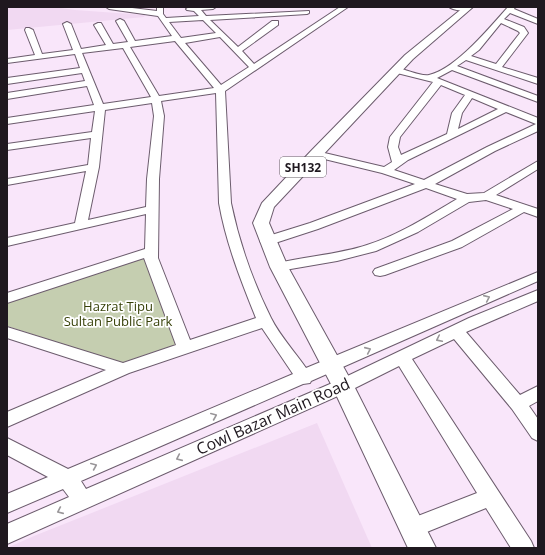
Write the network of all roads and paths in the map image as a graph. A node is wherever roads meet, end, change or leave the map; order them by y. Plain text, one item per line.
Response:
1 (109, 7) edge
2 (213, 7) edge
3 (345, 7) edge
4 (195, 8) junction
5 (462, 8) edge
6 (305, 9) edge
7 (511, 9) edge
8 (181, 10) dead end
9 (163, 13) edge
10 (204, 18) junction
11 (326, 20) junction
12 (500, 20) junction
13 (120, 21) dead end
14 (538, 22) edge
15 (275, 23) dead end
16 (68, 24) dead end
17 (98, 25) dead end
18 (29, 30) dead end
19 (221, 35) junction
20 (179, 40) junction
21 (129, 44) junction
22 (111, 47) junction
23 (77, 51) junction
24 (238, 51) junction
25 (39, 56) junction
26 (465, 58) junction
27 (7, 61) edge
28 (451, 67) junction
29 (254, 68) junction
30 (497, 68) junction
31 (86, 70) junction
32 (396, 70) junction
33 (536, 79) edge
34 (435, 80) junction
35 (7, 81) edge
36 (92, 83) junction
37 (220, 90) junction
38 (470, 94) junction
39 (7, 96) edge
40 (156, 98) junction
41 (536, 98) edge
42 (100, 108) junction
43 (505, 108) junction
44 (7, 121) edge
45 (538, 122) edge
46 (538, 127) edge
47 (98, 134) junction
48 (452, 136) junction
49 (7, 147) edge
50 (316, 154) junction
51 (397, 161) junction
52 (538, 164) edge
53 (92, 167) junction
54 (386, 171) junction
55 (7, 182) edge
56 (424, 185) junction
57 (487, 196) junction
58 (466, 198) junction
59 (523, 208) junction
60 (152, 209) junction
61 (538, 213) edge
62 (81, 225) junction
63 (267, 241) junction
64 (7, 242) edge
65 (151, 251) junction
66 (278, 267) junction
67 (380, 272) dead end
68 (538, 276) edge
69 (538, 294) edge
70 (7, 298) edge
71 (266, 321) junction
72 (456, 331) junction
73 (7, 332) edge
74 (185, 347) junction
75 (402, 357) junction
76 (123, 370) junction
77 (338, 376) junction
78 (304, 378) junction
79 (538, 393) edge
80 (518, 404) junction
81 (7, 420) edge
82 (538, 433) edge
83 (7, 446) edge
84 (67, 478) junction
85 (491, 497) junction
86 (83, 501) junction
87 (7, 504) edge
88 (7, 534) edge
89 (417, 538) edge
90 (523, 548) edge

1 - 9 street
2 - 4 street
3 - 11 street
4 - 8 street
4 - 10 street
5 - 32 main road, SH132
6 - 10 street
6 - 11 street
7 - 12 street
7 - 14 street
9 - 10 street
9 - 20 street
10 - 19 street
11 - 29 street
12 - 26 street
12 - 30 street
13 - 21 street
15 - 24 street
16 - 23 street
17 - 22 street
18 - 25 street
19 - 20 street
19 - 24 street
20 - 21 street
20 - 37 street
21 - 22 street
21 - 40 street
22 - 23 street
23 - 25 street
23 - 31 street
24 - 29 street
25 - 27 street
26 - 28 street
26 - 30 street
28 - 34 street
28 - 41 street
29 - 37 street
30 - 33 street
31 - 35 street
31 - 36 street
32 - 34 street
32 - 50 main road, SH132
34 - 38 street
34 - 51 street
36 - 39 street
36 - 42 street
37 - 40 street
37 - 71 street
38 - 43 street
38 - 48 street
40 - 42 street
40 - 60 street
42 - 44 street
42 - 47 street
43 - 45 street
43 - 48 street
46 - 56 street
47 - 49 street
47 - 53 street
48 - 51 street
50 - 54 street
50 - 63 main road, SH132
51 - 54 street
52 - 57 street
53 - 55 street
53 - 62 street
54 - 56 street
56 - 58 street
56 - 63 street
57 - 58 street
57 - 59 street
58 - 66 street
59 - 61 street
59 - 67 street
60 - 62 street
60 - 65 street
62 - 64 street
63 - 66 main road, SH132
65 - 70 street
65 - 74 street
66 - 77 main road, SH132
77 -> 68 street, Cowl Bazar Main Road
69 - 72 street, Cowl Bazar Main Road
71 - 74 street
71 - 78 street
72 -> 75 street, Cowl Bazar Main Road
72 - 80 street
73 - 76 street
74 - 76 street
75 - 77 street, Cowl Bazar Main Road
75 - 85 street
76 - 81 street
77 - 78 street
77 -> 86 street, Cowl Bazar Main Road
77 - 89 main road, SH132
84 -> 78 street
79 - 80 street
80 - 82 street
83 - 84 street
84 - 86 street
84 - 87 street
85 - 89 street
85 - 90 street
86 -> 88 street, Cowl Bazar Main Road

